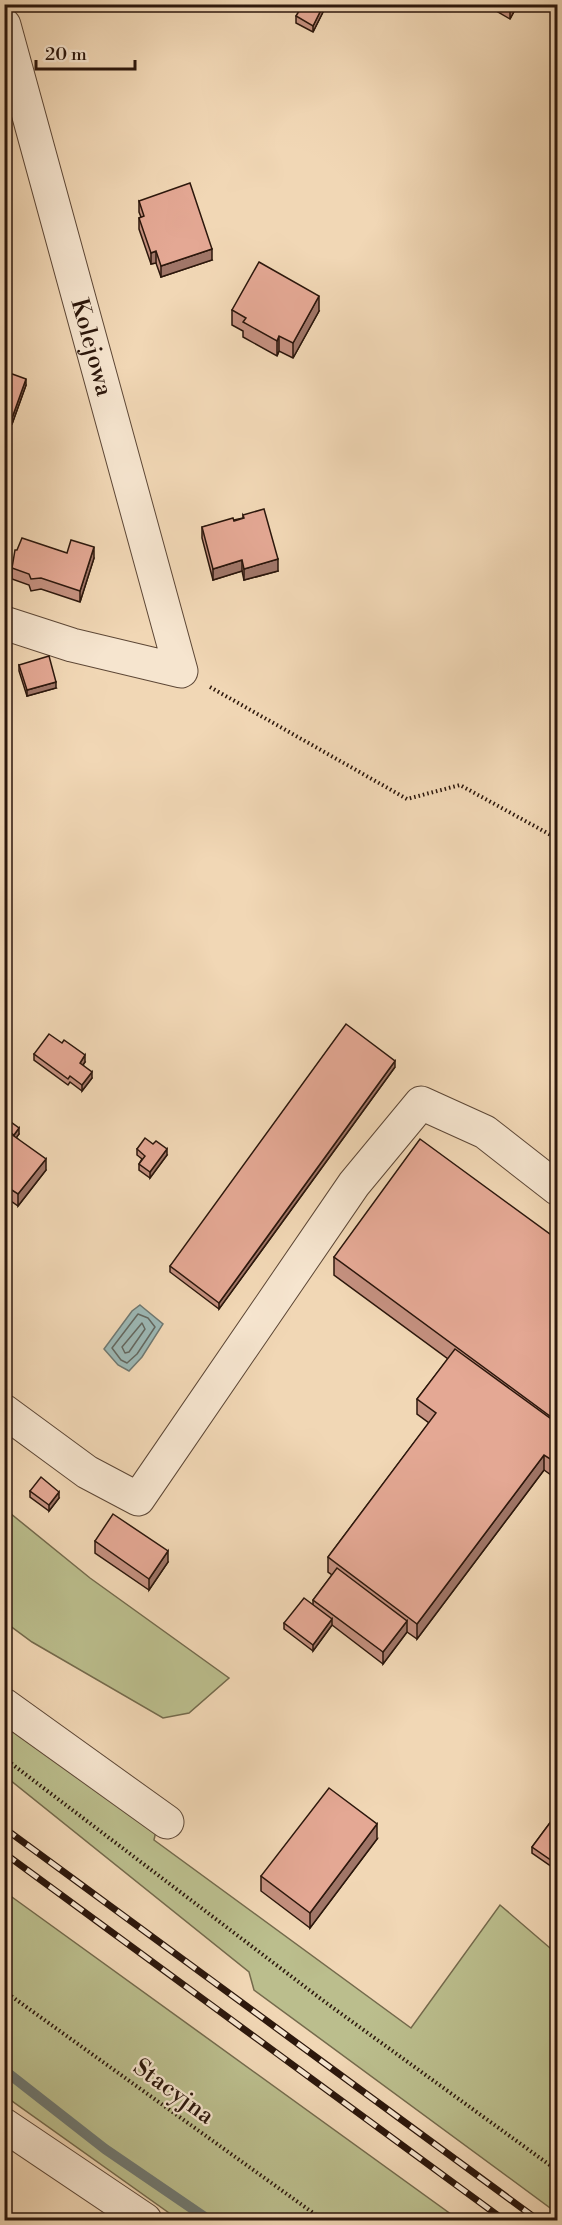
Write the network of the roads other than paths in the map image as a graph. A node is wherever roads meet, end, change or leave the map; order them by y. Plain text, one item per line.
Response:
1 (4, 25) edge
2 (4, 623) edge
3 (558, 1190) edge
4 (4, 1411) edge
5 (4, 1705) edge
6 (167, 1822) dead end
7 (4, 2125) edge
8 (145, 2220) edge

1 - 2 street, Kolejowa
3 - 4 street
5 - 6 street
7 - 8 street

